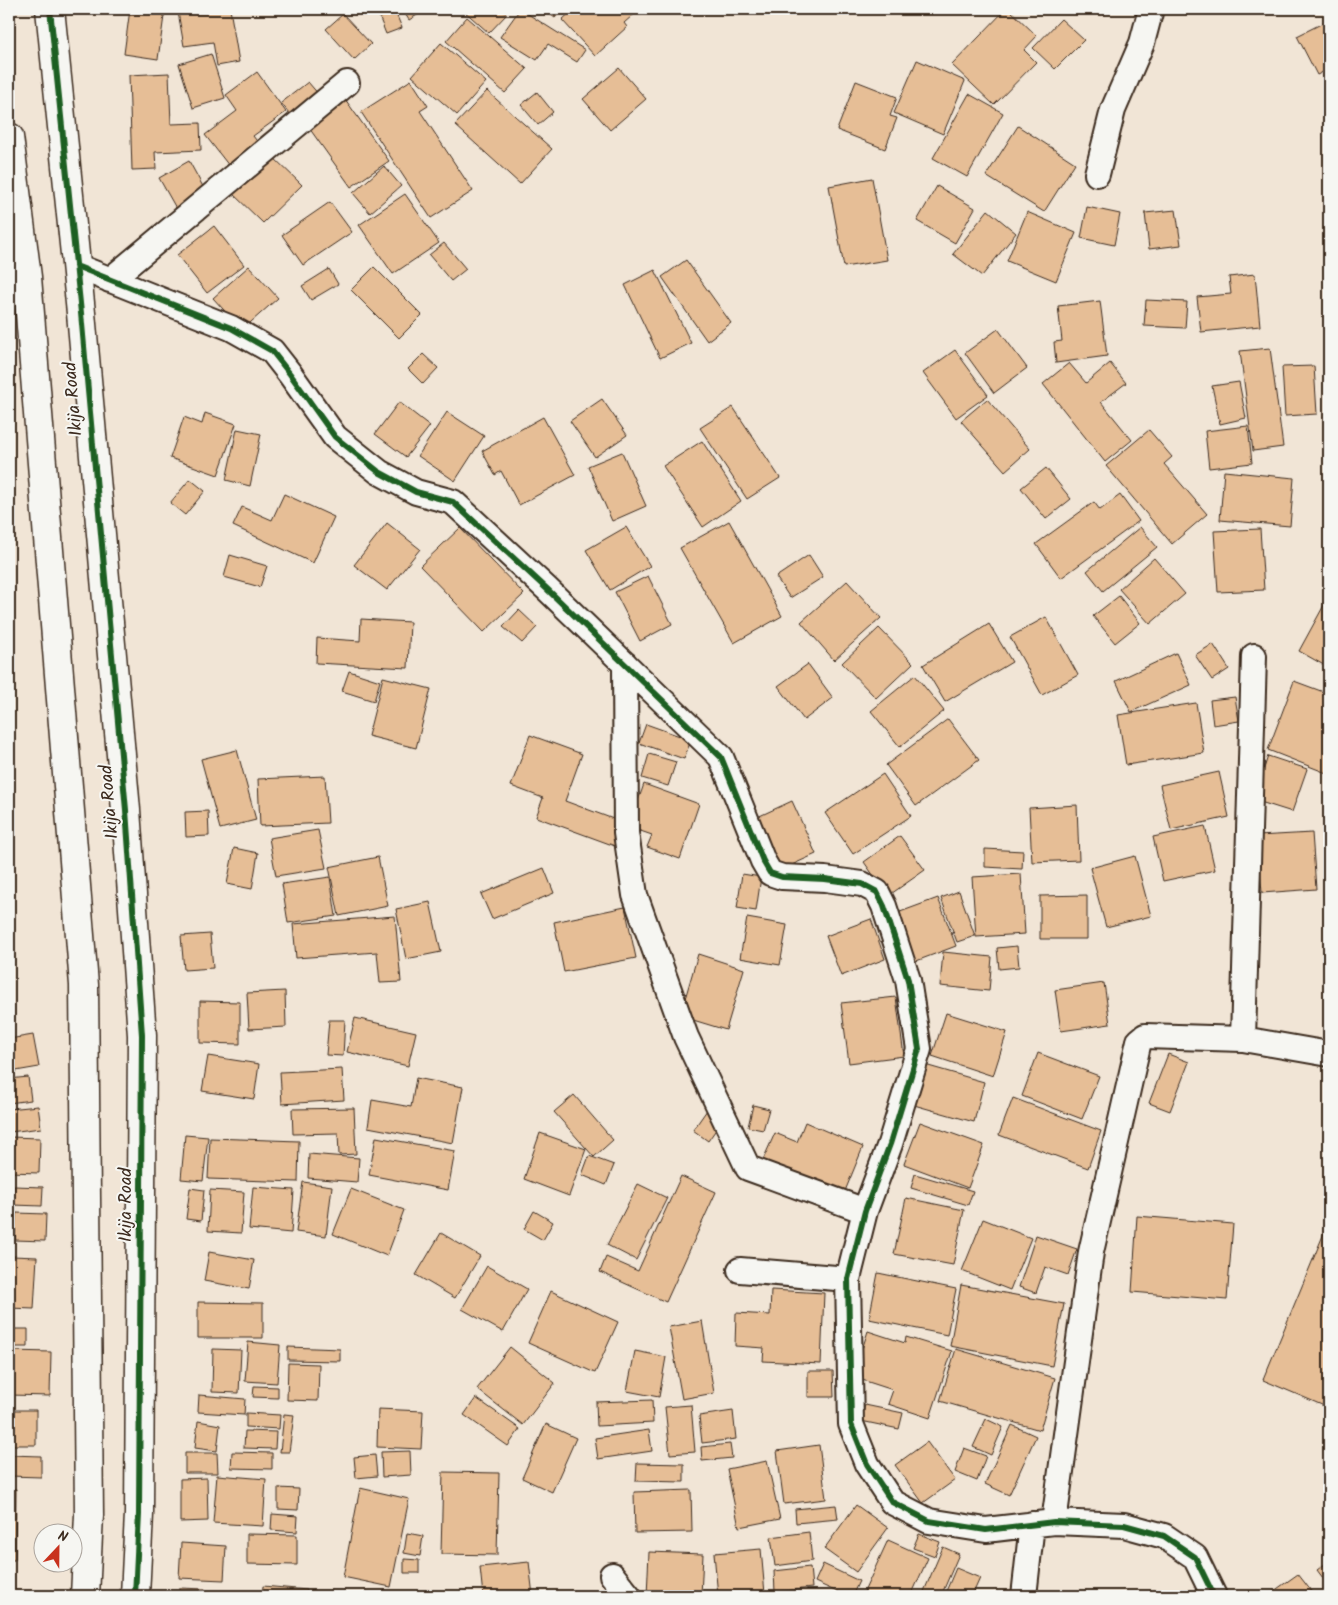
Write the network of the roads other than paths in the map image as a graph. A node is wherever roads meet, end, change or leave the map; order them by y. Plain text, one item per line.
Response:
1 (50, 9) edge
2 (1151, 9) edge
3 (347, 83) dead end
4 (9, 137) edge
5 (1097, 174) dead end
6 (76, 266) junction
7 (110, 280) junction
8 (1254, 656) dead end
9 (625, 664) junction
10 (1243, 1040) junction
11 (1329, 1054) edge
12 (865, 1211) junction
13 (740, 1270) dead end
14 (848, 1278) junction
15 (1043, 1523) junction
16 (612, 1575) dead end
17 (85, 1596) edge
18 (134, 1596) edge
19 (629, 1596) edge
20 (1024, 1596) edge
21 (1214, 1596) edge

1 - 6 street, Ikija Road
2 - 5 street
3 - 7 street
4 - 17 street
6 - 7 street
6 - 18 street, Ikija Road
7 - 9 street
8 - 10 street
9 - 12 street
9 - 12 street
10 - 11 street
10 - 15 street
12 - 14 street
13 - 14 street
14 - 15 street
15 - 20 street
15 - 21 street
16 - 19 street

